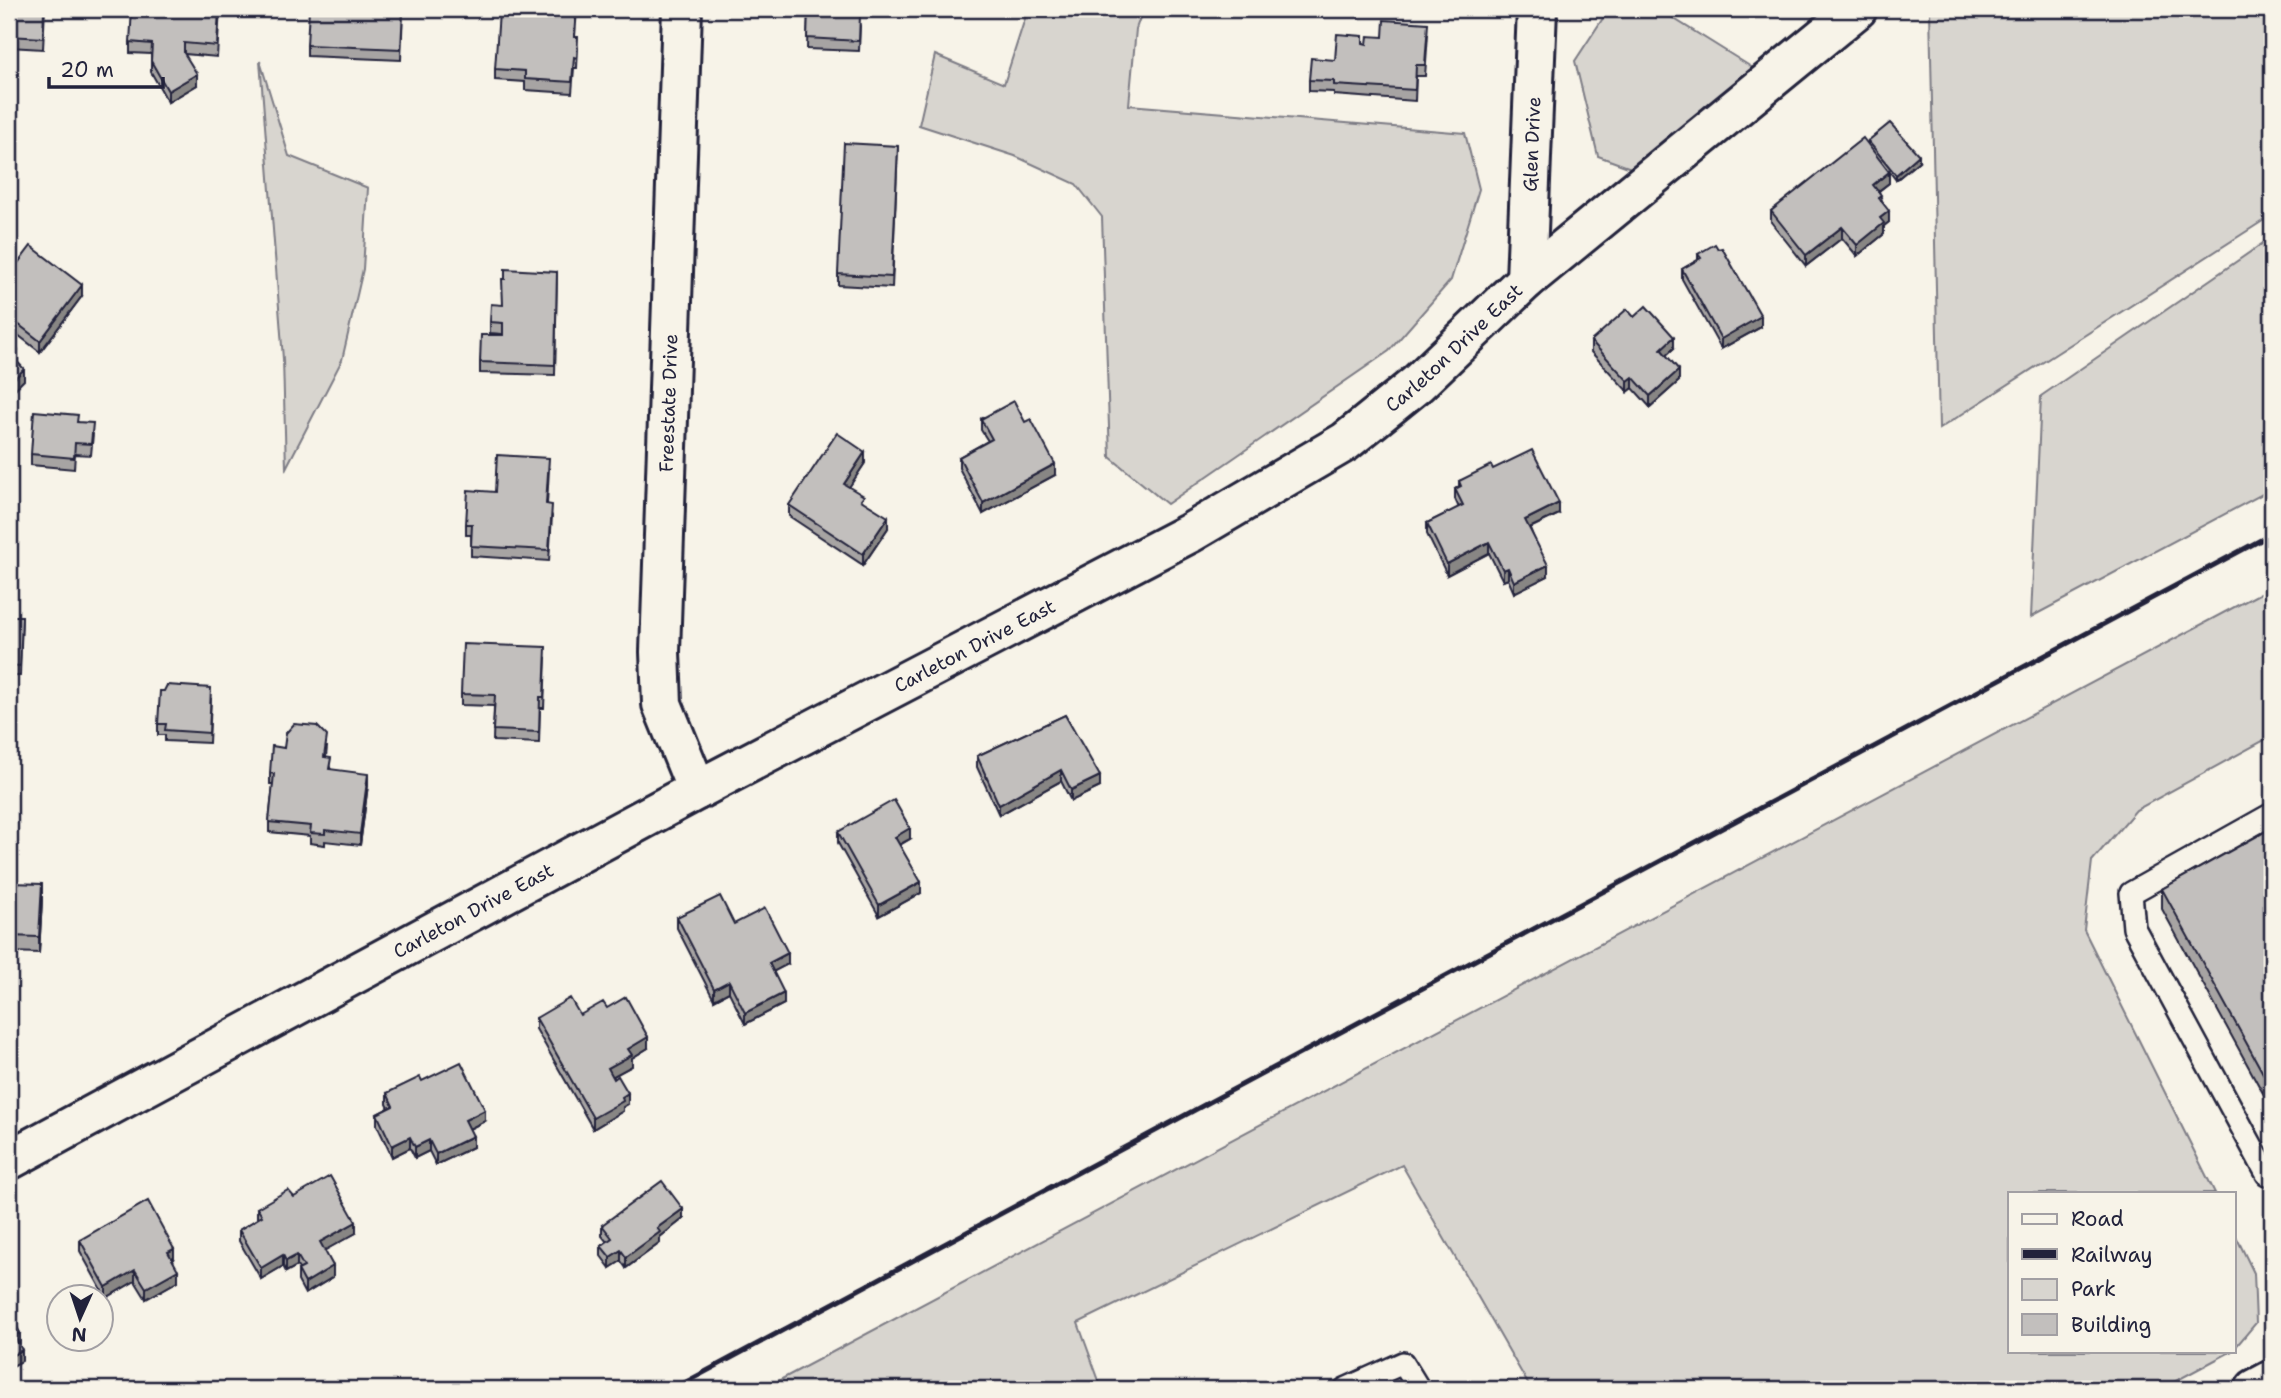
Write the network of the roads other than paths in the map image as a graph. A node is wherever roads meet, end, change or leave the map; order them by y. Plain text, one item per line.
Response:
1 (682, 9) edge
2 (1537, 9) edge
3 (1857, 9) edge
4 (1526, 280) junction
5 (697, 790) junction
6 (2272, 814) edge
7 (9, 1160) edge
8 (2270, 1176) edge
9 (2272, 1380) edge
10 (1345, 1389) edge
11 (1419, 1389) edge
12 (2255, 1389) edge

1 - 5 street, Freestate Drive
2 - 4 street, Glen Drive
3 - 4 street, Carleton Drive East
4 - 5 street, Carleton Drive East
5 - 7 street, Carleton Drive East
6 - 8 lane
9 - 12 street
10 - 11 lane

